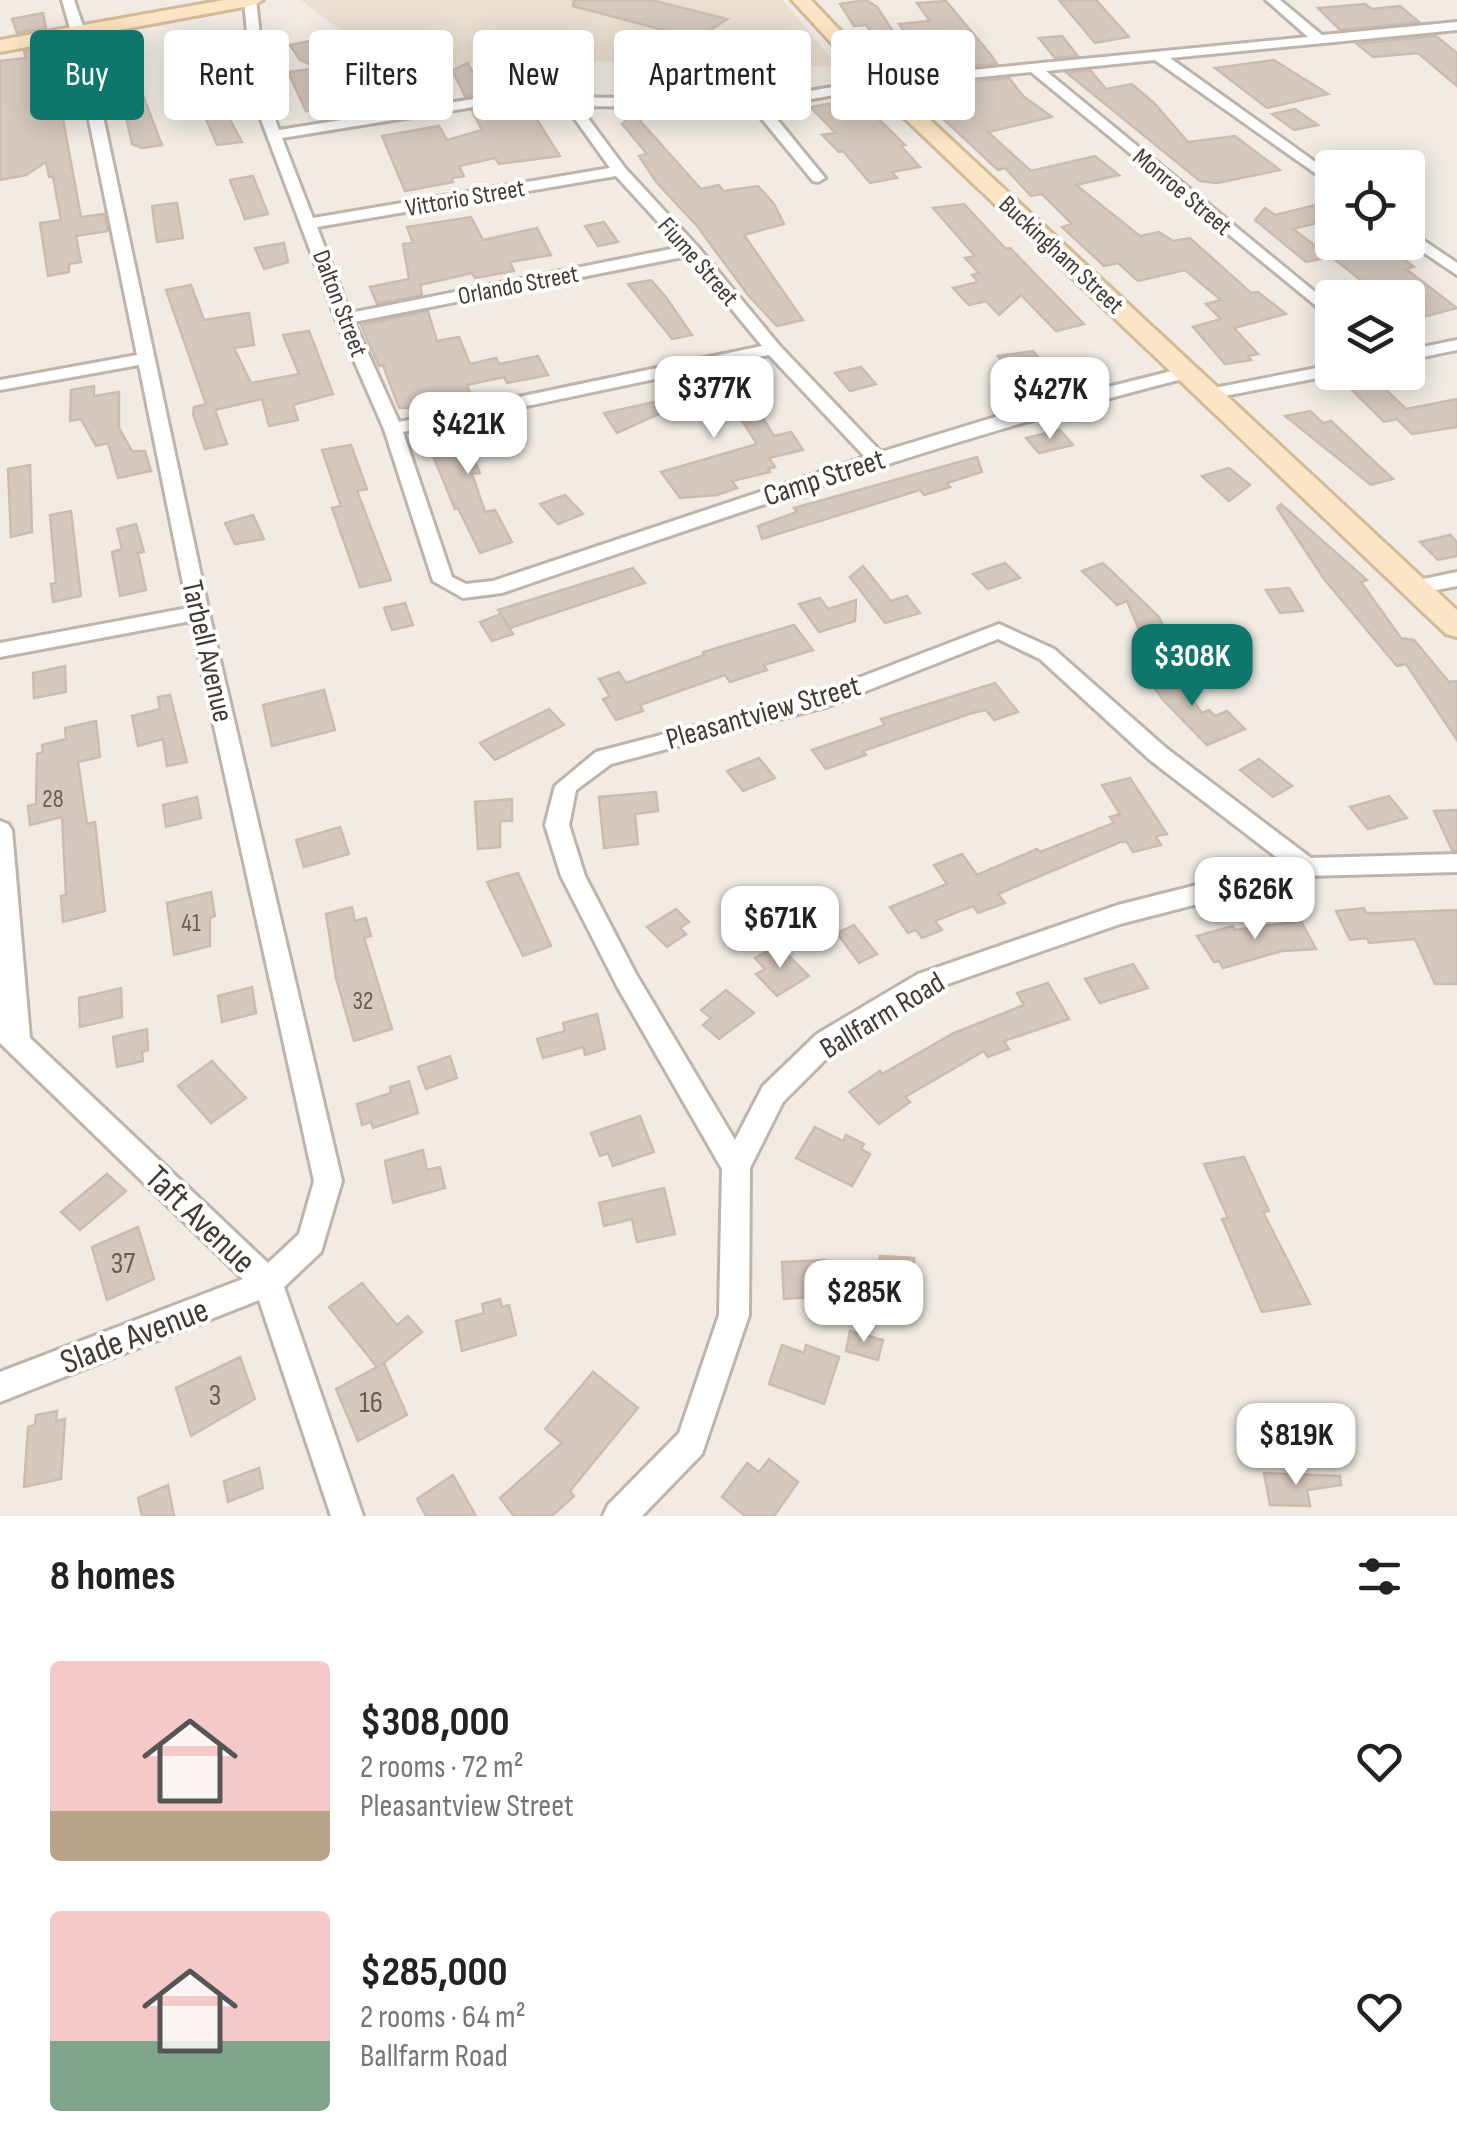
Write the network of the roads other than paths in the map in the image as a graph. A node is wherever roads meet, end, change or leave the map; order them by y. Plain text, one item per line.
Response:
1 (68, 0) edge
2 (252, 0) edge
3 (803, 0) edge
4 (1272, 0) edge
5 (1457, 26) edge
6 (77, 30) edge
7 (89, 30) edge
8 (831, 30) edge
9 (1317, 38) junction
10 (30, 41) edge
11 (0, 46) edge
12 (1157, 55) junction
13 (1034, 68) junction
14 (975, 73) edge
15 (473, 103) edge
16 (96, 120) edge
17 (583, 120) edge
18 (770, 120) edge
19 (919, 120) edge
20 (274, 135) junction
21 (1315, 169) edge
22 (620, 171) junction
23 (818, 178) dead end
24 (310, 223) junction
25 (1425, 247) edge
26 (692, 250) junction
27 (1457, 270) edge
28 (1315, 300) edge
29 (344, 319) junction
30 (1457, 345) edge
31 (773, 349) junction
32 (1425, 352) edge
33 (146, 358) junction
34 (1188, 372) junction
35 (1315, 373) edge
36 (0, 384) edge
37 (1209, 394) junction
38 (393, 429) junction
39 (877, 459) junction
40 (1457, 579) edge
41 (1416, 586) junction
42 (464, 591) joint
43 (199, 612) junction
44 (1457, 627) edge
45 (0, 650) edge
46 (0, 830) edge
47 (1457, 863) edge
48 (1306, 867) junction
49 (9, 1034) edge
50 (736, 1166) junction
51 (268, 1284) junction
52 (0, 1387) edge
53 (347, 1516) edge
54 (620, 1516) edge

1 - 6 street, Tarbell Avenue
2 - 7 main road
2 - 20 street, Dalton Street
3 - 8 main road, Buckingham Street
4 - 9 street
5 - 9 street
9 - 12 street
10 - 11 main road
12 - 13 street
12 - 21 street
13 - 14 street
13 - 28 street, Monroe Street
15 - 20 street
16 - 33 street, Tarbell Avenue
17 - 22 street, Fiume Street
18 - 23 street
19 - 34 main road, Buckingham Street
20 - 24 street, Dalton Street
22 - 24 street, Vittorio Street
22 - 26 street, Fiume Street
24 - 29 street, Dalton Street
25 - 27 street
26 - 29 street, Orlando Street
26 - 31 street, Fiume Street
29 - 38 street, Dalton Street
30 - 32 street
31 - 38 street
31 - 39 street, Fiume Street
33 - 36 street
33 - 43 street, Tarbell Avenue
34 - 37 main road, Buckingham Street
34 - 39 street, Camp Street
35 - 37 street
37 - 41 main road, Buckingham Street
38 - 42 street, Dalton Street
39 - 42 street, Camp Street
40 - 41 street
41 - 44 main road, Buckingham Street
43 - 45 street
43 - 51 street, Tarbell Avenue
46 - 49 street
47 - 48 street, Ballfarm Road
48 - 50 street, Ballfarm Road
48 - 50 street, Pleasantview Street
49 - 51 street, Taft Avenue
50 - 54 street, Ballfarm Road
51 - 52 street, Slade Avenue
51 - 53 street, Taft Avenue

